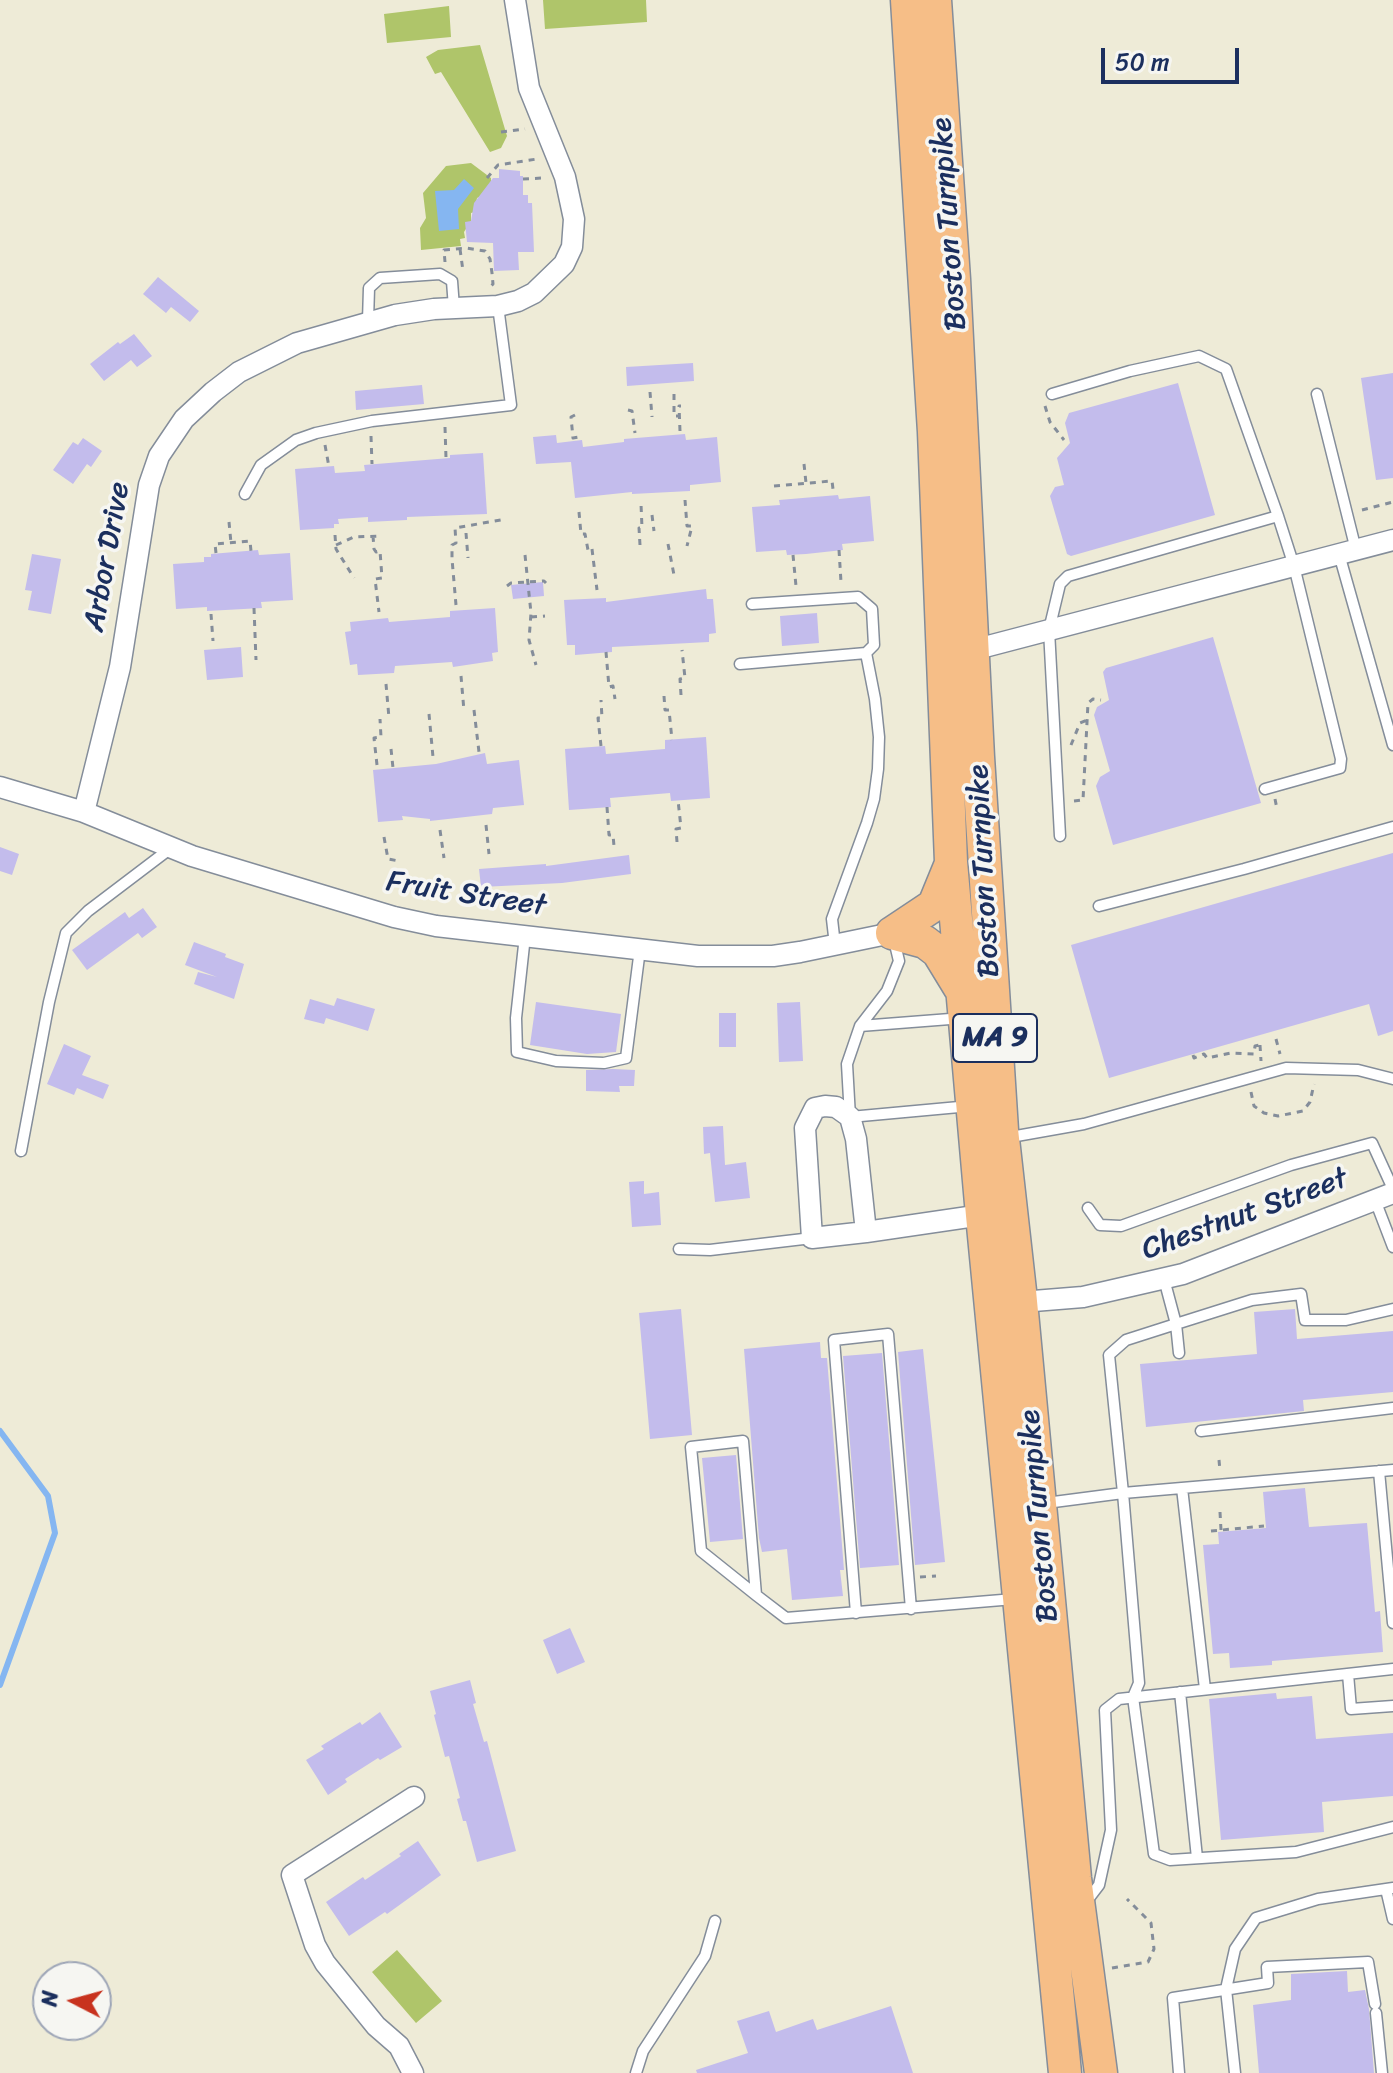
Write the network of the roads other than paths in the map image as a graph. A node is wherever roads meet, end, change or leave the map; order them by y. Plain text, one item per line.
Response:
1 (515, 0) edge
2 (907, 0) edge
3 (935, 0) edge
4 (493, 298) junction
5 (454, 308) junction
6 (368, 321) junction
7 (1052, 394) road end
8 (1317, 394) dead end
9 (245, 494) dead end
10 (1278, 516) junction
11 (1393, 540) edge
12 (1347, 552) junction
13 (1294, 566) junction
14 (752, 604) dead end
15 (1049, 630) junction
16 (973, 650) junction
17 (866, 653) junction
18 (740, 664) dead end
19 (1393, 745) edge
20 (0, 787) edge
21 (1265, 789) dead end
22 (84, 812) junction
23 (1393, 827) edge
24 (1060, 836) dead end
25 (172, 847) junction
26 (951, 862) junction
27 (1099, 906) dead end
28 (892, 933) junction
29 (525, 936) junction
30 (835, 945) junction
31 (640, 949) junction
32 (964, 1005) junction
33 (860, 1026) junction
34 (1393, 1079) edge
35 (972, 1106) junction
36 (850, 1117) junction
37 (1002, 1138) junction
38 (21, 1151) dead end
39 (1387, 1194) edge
40 (1088, 1208) dead end
41 (982, 1215) junction
42 (866, 1232) junction
43 (812, 1238) junction
44 (1393, 1247) edge
45 (679, 1249) dead end
46 (1164, 1279) junction
47 (1021, 1302) junction
48 (1393, 1309) edge
49 (1176, 1324) junction
50 (1179, 1353) dead end
51 (1393, 1408) edge
52 (1201, 1431) dead end
53 (1393, 1470) edge
54 (1379, 1471) junction
55 (1182, 1488) junction
56 (1123, 1493) junction
57 (1039, 1504) junction
58 (756, 1595) junction
59 (1020, 1599) junction
60 (911, 1609) junction
61 (856, 1613) junction
62 (1393, 1623) edge
63 (1393, 1669) edge
64 (1348, 1674) junction
65 (1205, 1689) junction
66 (1180, 1692) junction
67 (1133, 1697) junction
68 (1393, 1706) edge
69 (414, 1797) dead end
70 (1393, 1827) edge
71 (1197, 1858) junction
72 (1389, 1888) edge
73 (1080, 1910) junction
74 (1393, 1919) edge
75 (715, 1921) dead end
76 (1226, 1989) junction
77 (413, 2073) edge
78 (636, 2073) edge
79 (1065, 2073) edge
80 (1101, 2073) edge
81 (1179, 2073) edge
82 (1235, 2073) edge
83 (1382, 2073) edge

1 - 4 street, Arbor Drive
2 - 26 highway, Boston Turnpike / MA 9
3 - 16 highway, Boston Turnpike / MA 9
4 - 5 street, Arbor Drive
4 - 9 lane
5 - 6 street, Arbor Drive
5 - 6 lane
6 - 22 street, Arbor Drive
7 - 10 lane
8 - 12 lane
10 - 13 lane
10 - 15 lane
11 - 12 street
12 - 13 street
12 - 19 lane
13 - 15 street
13 - 21 lane
14 - 17 lane
15 - 16 street
15 - 24 lane
16 - 37 highway, Boston Turnpike / MA 9
17 - 18 lane
17 - 30 lane
20 - 22 street, Fruit Street
22 - 25 street, Fruit Street
23 - 27 lane
25 - 29 street, Fruit Street
25 - 38 lane
26 - 28 highway
26 - 32 highway, Boston Turnpike / MA 9
28 - 30 street, Fruit Street
28 - 32 highway
28 - 33 lane
29 - 31 street, Fruit Street
29 - 31 lane
30 - 31 street, Fruit Street
32 - 33 lane
32 - 35 highway, Boston Turnpike / MA 9
33 - 36 lane
34 - 37 lane
35 - 36 lane
35 - 41 highway, Boston Turnpike / MA 9
36 - 42 street
36 - 43 street
37 - 47 highway, Boston Turnpike / MA 9
39 - 40 lane
39 - 44 lane
39 - 46 street, Chestnut Street
41 - 42 street
41 - 59 highway, Boston Turnpike / MA 9
42 - 43 street
43 - 45 lane
46 - 47 street, Chestnut Street
46 - 49 lane
47 - 57 highway, Boston Turnpike / MA 9
48 - 49 lane
49 - 50 lane
49 - 56 lane
51 - 52 lane
53 - 54 lane
54 - 55 lane
54 - 62 lane
55 - 56 lane
55 - 65 lane
56 - 57 lane
56 - 67 lane
57 - 73 highway, Boston Turnpike / MA 9
58 - 58 lane
58 - 61 lane
59 - 60 lane
59 - 79 highway, Boston Turnpike / MA 9
60 - 61 lane
60 - 61 lane
63 - 64 lane
64 - 65 lane
64 - 68 lane
65 - 66 lane
66 - 67 lane
66 - 71 lane
67 - 71 lane
67 - 73 lane
69 - 77 street
70 - 71 lane
72 - 74 lane
72 - 76 lane
73 - 80 highway, Boston Turnpike / MA 9
75 - 78 lane
76 - 81 lane
76 - 82 lane
76 - 83 lane

